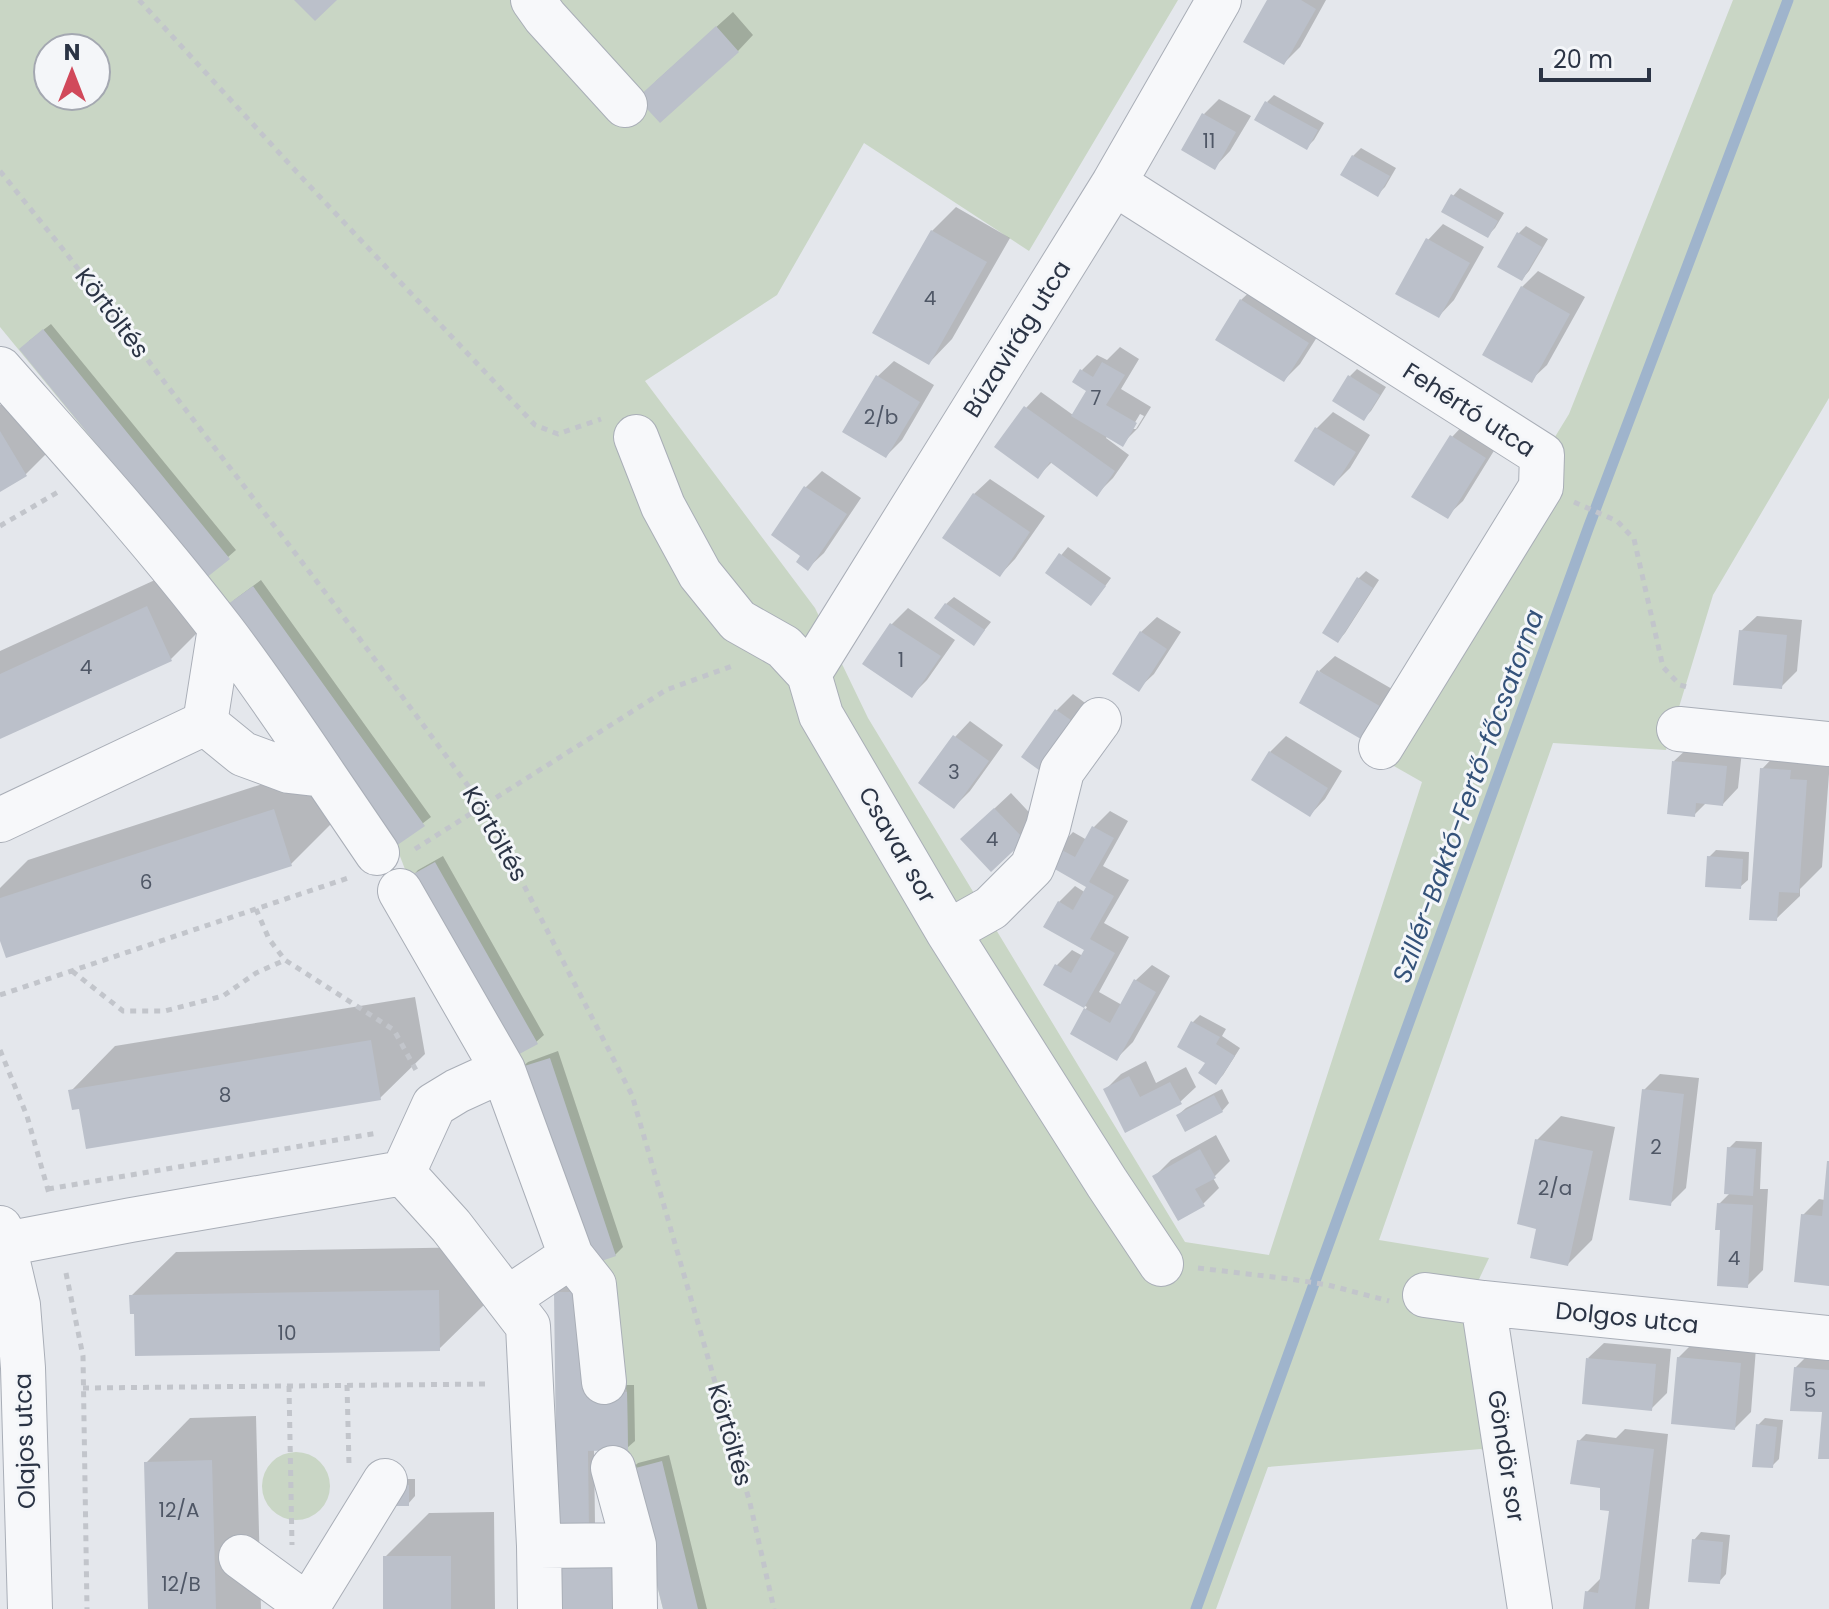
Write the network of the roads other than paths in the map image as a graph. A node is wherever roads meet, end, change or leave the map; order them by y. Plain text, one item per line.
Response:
1 (533, 0) edge
2 (1219, 0) edge
3 (625, 105) dead end
4 (1114, 183) junction
5 (0, 369) edge
6 (636, 437) road end
7 (220, 628) junction
8 (796, 661) junction
9 (1099, 720) dead end
10 (205, 723) junction
11 (1690, 730) road end
12 (1829, 744) edge
13 (1381, 747) dead end
14 (324, 775) junction
15 (0, 820) edge
16 (948, 932) junction
17 (503, 1070) junction
18 (403, 1173) junction
19 (2, 1236) edge
20 (571, 1256) junction
21 (1161, 1264) road end
22 (1425, 1295) dead end
23 (507, 1299) junction
24 (1483, 1303) junction
25 (1829, 1338) edge
26 (604, 1382) dead end
27 (613, 1468) dead end
28 (385, 1481) dead end
29 (634, 1545) junction
30 (539, 1546) junction
31 (241, 1557) dead end
32 (303, 1603) edge
33 (30, 1609) edge
34 (540, 1609) edge
35 (635, 1609) edge
36 (1530, 1609) edge

1 - 3 street
2 - 4 street, Búzavirág utca
4 - 8 street, Búzavirág utca
4 - 13 street, Fehértó utca
5 - 7 street
6 - 8 street
7 - 10 street
7 - 14 street
8 - 16 street, Csavar sor
9 - 16 street
10 - 14 street
10 - 15 street
11 - 12 street
14 - 17 street
16 - 21 street, Csavar sor
17 - 18 street
17 - 20 street
18 - 19 street
18 - 23 street
19 - 33 street, Olajos utca
20 - 23 street
20 - 26 street
22 - 24 street, Dolgos utca
23 - 30 street
24 - 25 street, Dolgos utca
24 - 36 street, Göndör sor
27 - 29 street
28 - 32 street
29 - 30 street
29 - 35 street
30 - 34 street
31 - 32 street

